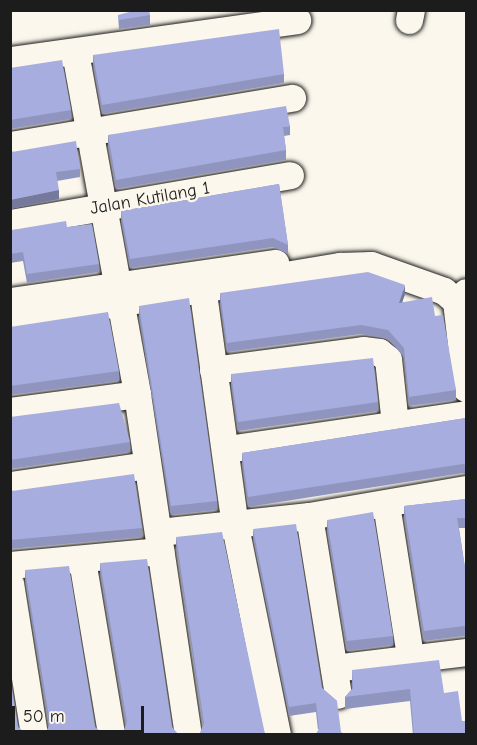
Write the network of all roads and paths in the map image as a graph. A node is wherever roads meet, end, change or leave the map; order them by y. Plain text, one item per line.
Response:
1 (297, 20) dead end
2 (75, 52) junction
3 (10, 60) edge
4 (292, 98) dead end
5 (91, 133) junction
6 (10, 146) edge
7 (290, 175) dead end
8 (102, 207) junction
9 (10, 223) edge
10 (274, 263) dead end
11 (203, 292) junction
12 (118, 293) junction
13 (461, 297) edge
14 (10, 301) edge
15 (10, 321) edge
16 (464, 362) edge
17 (213, 370) junction
18 (466, 388) edge
19 (137, 394) junction
20 (10, 411) edge
21 (466, 414) edge
22 (395, 424) junction
23 (227, 449) junction
24 (147, 465) junction
25 (10, 485) edge
26 (466, 496) edge
27 (386, 504) junction
28 (309, 516) junction
29 (235, 526) junction
30 (160, 542) junction
31 (81, 560) junction
32 (10, 565) edge
33 (10, 583) edge
34 (14, 637) edge
35 (466, 652) edge
36 (411, 661) junction
37 (334, 668) junction
38 (338, 695) dead end
39 (25, 721) edge
40 (111, 735) edge
41 (188, 735) edge
42 (277, 735) edge

1 - 2 street
2 - 3 street
2 - 5 street
4 - 5 street
5 - 6 street
5 - 8 street
7 - 8 street, Jalan Kutilang 1
8 - 9 street, Jalan Kutilang 1
8 - 12 street
10 - 12 street
11 - 12 street
11 - 13 street
11 - 17 street
12 - 14 street
12 - 15 street
12 - 19 street
13 - 16 street
16 - 18 street
17 - 22 street
17 - 23 street
19 - 20 street
19 - 24 street
21 - 22 street
22 - 23 street
23 - 29 street
24 - 25 street
24 - 30 street
26 - 27 street
27 - 28 street
27 - 36 street
28 - 29 street
28 - 37 street
29 - 30 street
29 - 42 street
30 - 31 street
30 - 41 street
31 - 32 street
31 - 40 street
33 - 34 street
34 - 39 street
35 - 36 street
36 - 37 street
37 - 38 street

